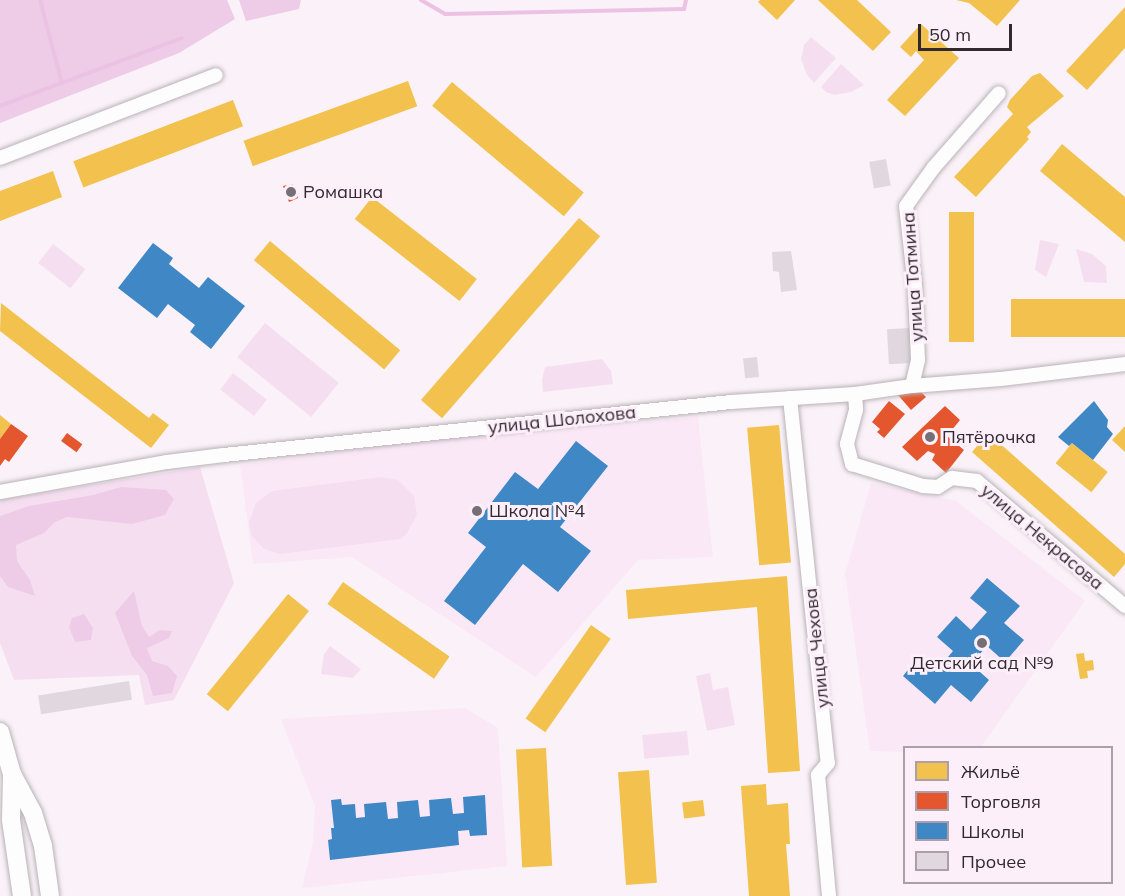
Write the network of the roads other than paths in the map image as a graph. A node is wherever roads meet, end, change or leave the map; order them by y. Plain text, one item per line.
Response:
1 (216, 75) dead end
2 (999, 93) dead end
3 (0, 158) edge
4 (1125, 364) edge
5 (912, 386) junction
6 (855, 394) junction
7 (790, 398) junction
8 (0, 492) edge
9 (1125, 606) edge
10 (0, 732) edge
11 (12, 774) junction
12 (22, 896) edge
13 (50, 896) edge
14 (829, 896) edge

1 - 3 street
2 - 5 street, улица Тотмина
4 - 5 street, улица Шолохова
5 - 6 street, улица Шолохова
6 - 7 street, улица Шолохова
6 - 9 street, улица Некрасова
7 - 8 street, улица Шолохова
7 - 14 street, улица Чехова
10 - 11 main road
11 - 12 main road
11 - 13 main road

